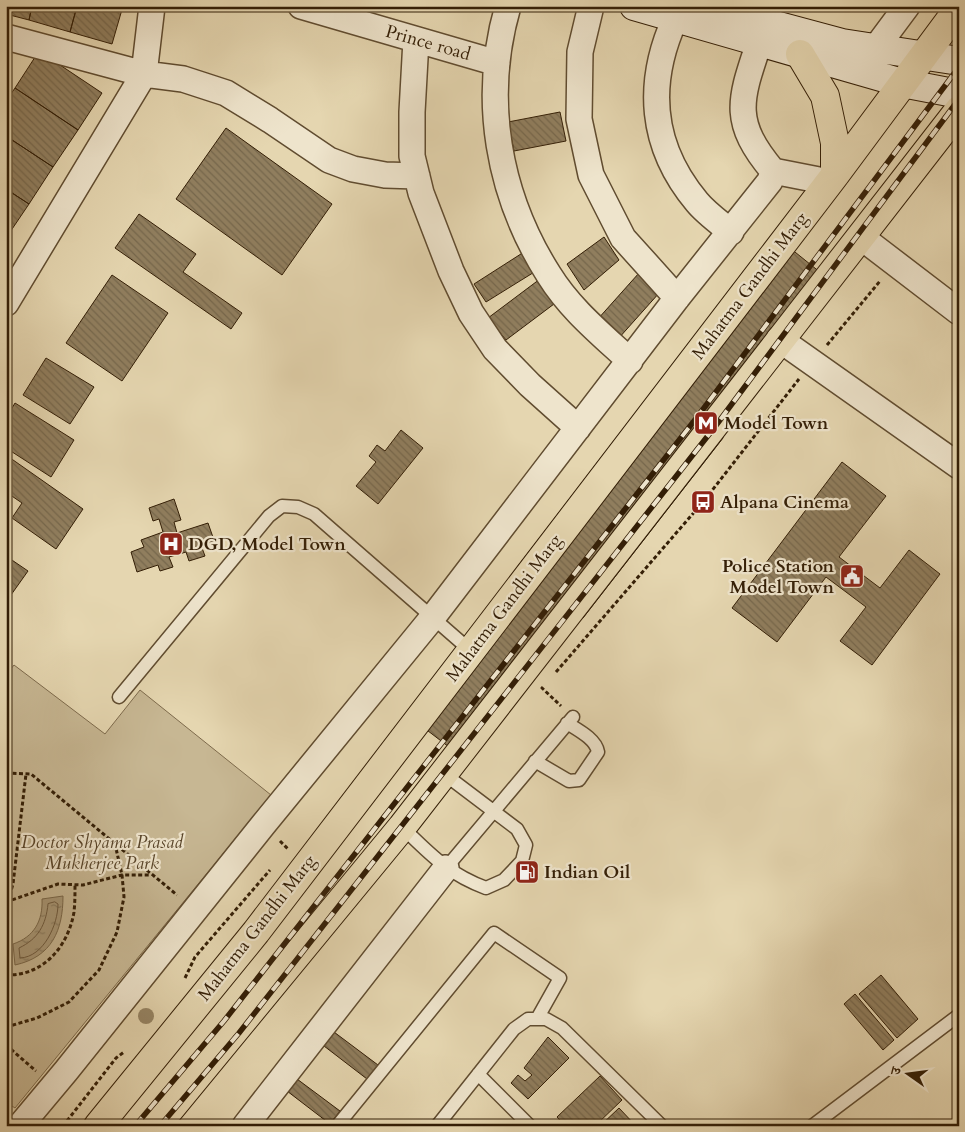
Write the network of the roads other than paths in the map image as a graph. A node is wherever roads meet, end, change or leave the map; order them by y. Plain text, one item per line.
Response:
1 (152, 6) edge
2 (301, 6) edge
3 (508, 6) edge
4 (591, 6) edge
5 (634, 6) edge
6 (704, 6) edge
7 (906, 6) edge
8 (959, 8) edge
9 (675, 18) junction
10 (6, 37) edge
11 (416, 40) junction
12 (759, 43) junction
13 (874, 49) junction
14 (800, 54) junction
15 (923, 56) junction
16 (959, 61) edge
17 (497, 63) junction
18 (144, 74) junction
19 (902, 83) junction
20 (959, 94) edge
21 (959, 110) edge
22 (773, 171) junction
23 (417, 176) junction
24 (832, 179) junction
25 (731, 232) junction
26 (861, 237) junction
27 (677, 298) junction
28 (6, 304) edge
29 (959, 312) edge
30 (780, 339) junction
31 (630, 361) junction
32 (578, 428) junction
33 (959, 466) edge
34 (433, 617) junction
35 (471, 651) junction
36 (118, 697) dead end
37 (535, 761) junction
38 (443, 773) junction
39 (494, 811) junction
40 (402, 827) junction
41 (446, 868) junction
42 (959, 1014) edge
43 (537, 1019) junction
44 (478, 1074) junction
45 (20, 1126) edge
46 (98, 1126) edge
47 (156, 1126) edge
48 (245, 1126) edge
49 (337, 1126) edge
50 (437, 1126) edge
51 (530, 1126) edge
52 (662, 1126) edge
53 (812, 1126) edge

1 - 18 street
2 - 11 street, Prince road
3 - 17 street
4 - 27 street
5 - 9 street
6 - 13 street
7 - 13 street
8 - 15 main road
9 - 12 street
9 - 25 street
10 - 18 street
11 - 17 street, Prince road
11 - 23 street
12 - 14 street
12 - 22 street
13 - 15 street
14 - 19 street
14 - 24 main road
15 - 16 street
15 - 19 main road, Mahatma Gandhi Marg
17 - 31 street
18 - 23 street
18 - 28 street
19 - 20 street
19 - 24 main road, Mahatma Gandhi Marg
21 - 26 main road
22 - 24 street
22 - 25 street
23 - 32 street
24 - 35 main road, Mahatma Gandhi Marg
25 - 27 street
26 - 29 street
26 - 30 main road
27 - 31 street
30 - 33 street
30 - 38 main road
31 - 32 street
32 - 34 street
34 - 35 lane
34 - 36 lane
34 - 45 street
35 - 46 main road, Mahatma Gandhi Marg
37 - 37 lane
37 - 39 lane
38 - 39 lane
38 - 40 main road
39 - 41 lane
39 - 41 lane
40 - 41 lane
40 - 47 main road
41 - 48 street
42 - 53 lane
43 - 44 lane
43 - 49 lane
43 - 52 lane
44 - 50 lane
44 - 51 lane

